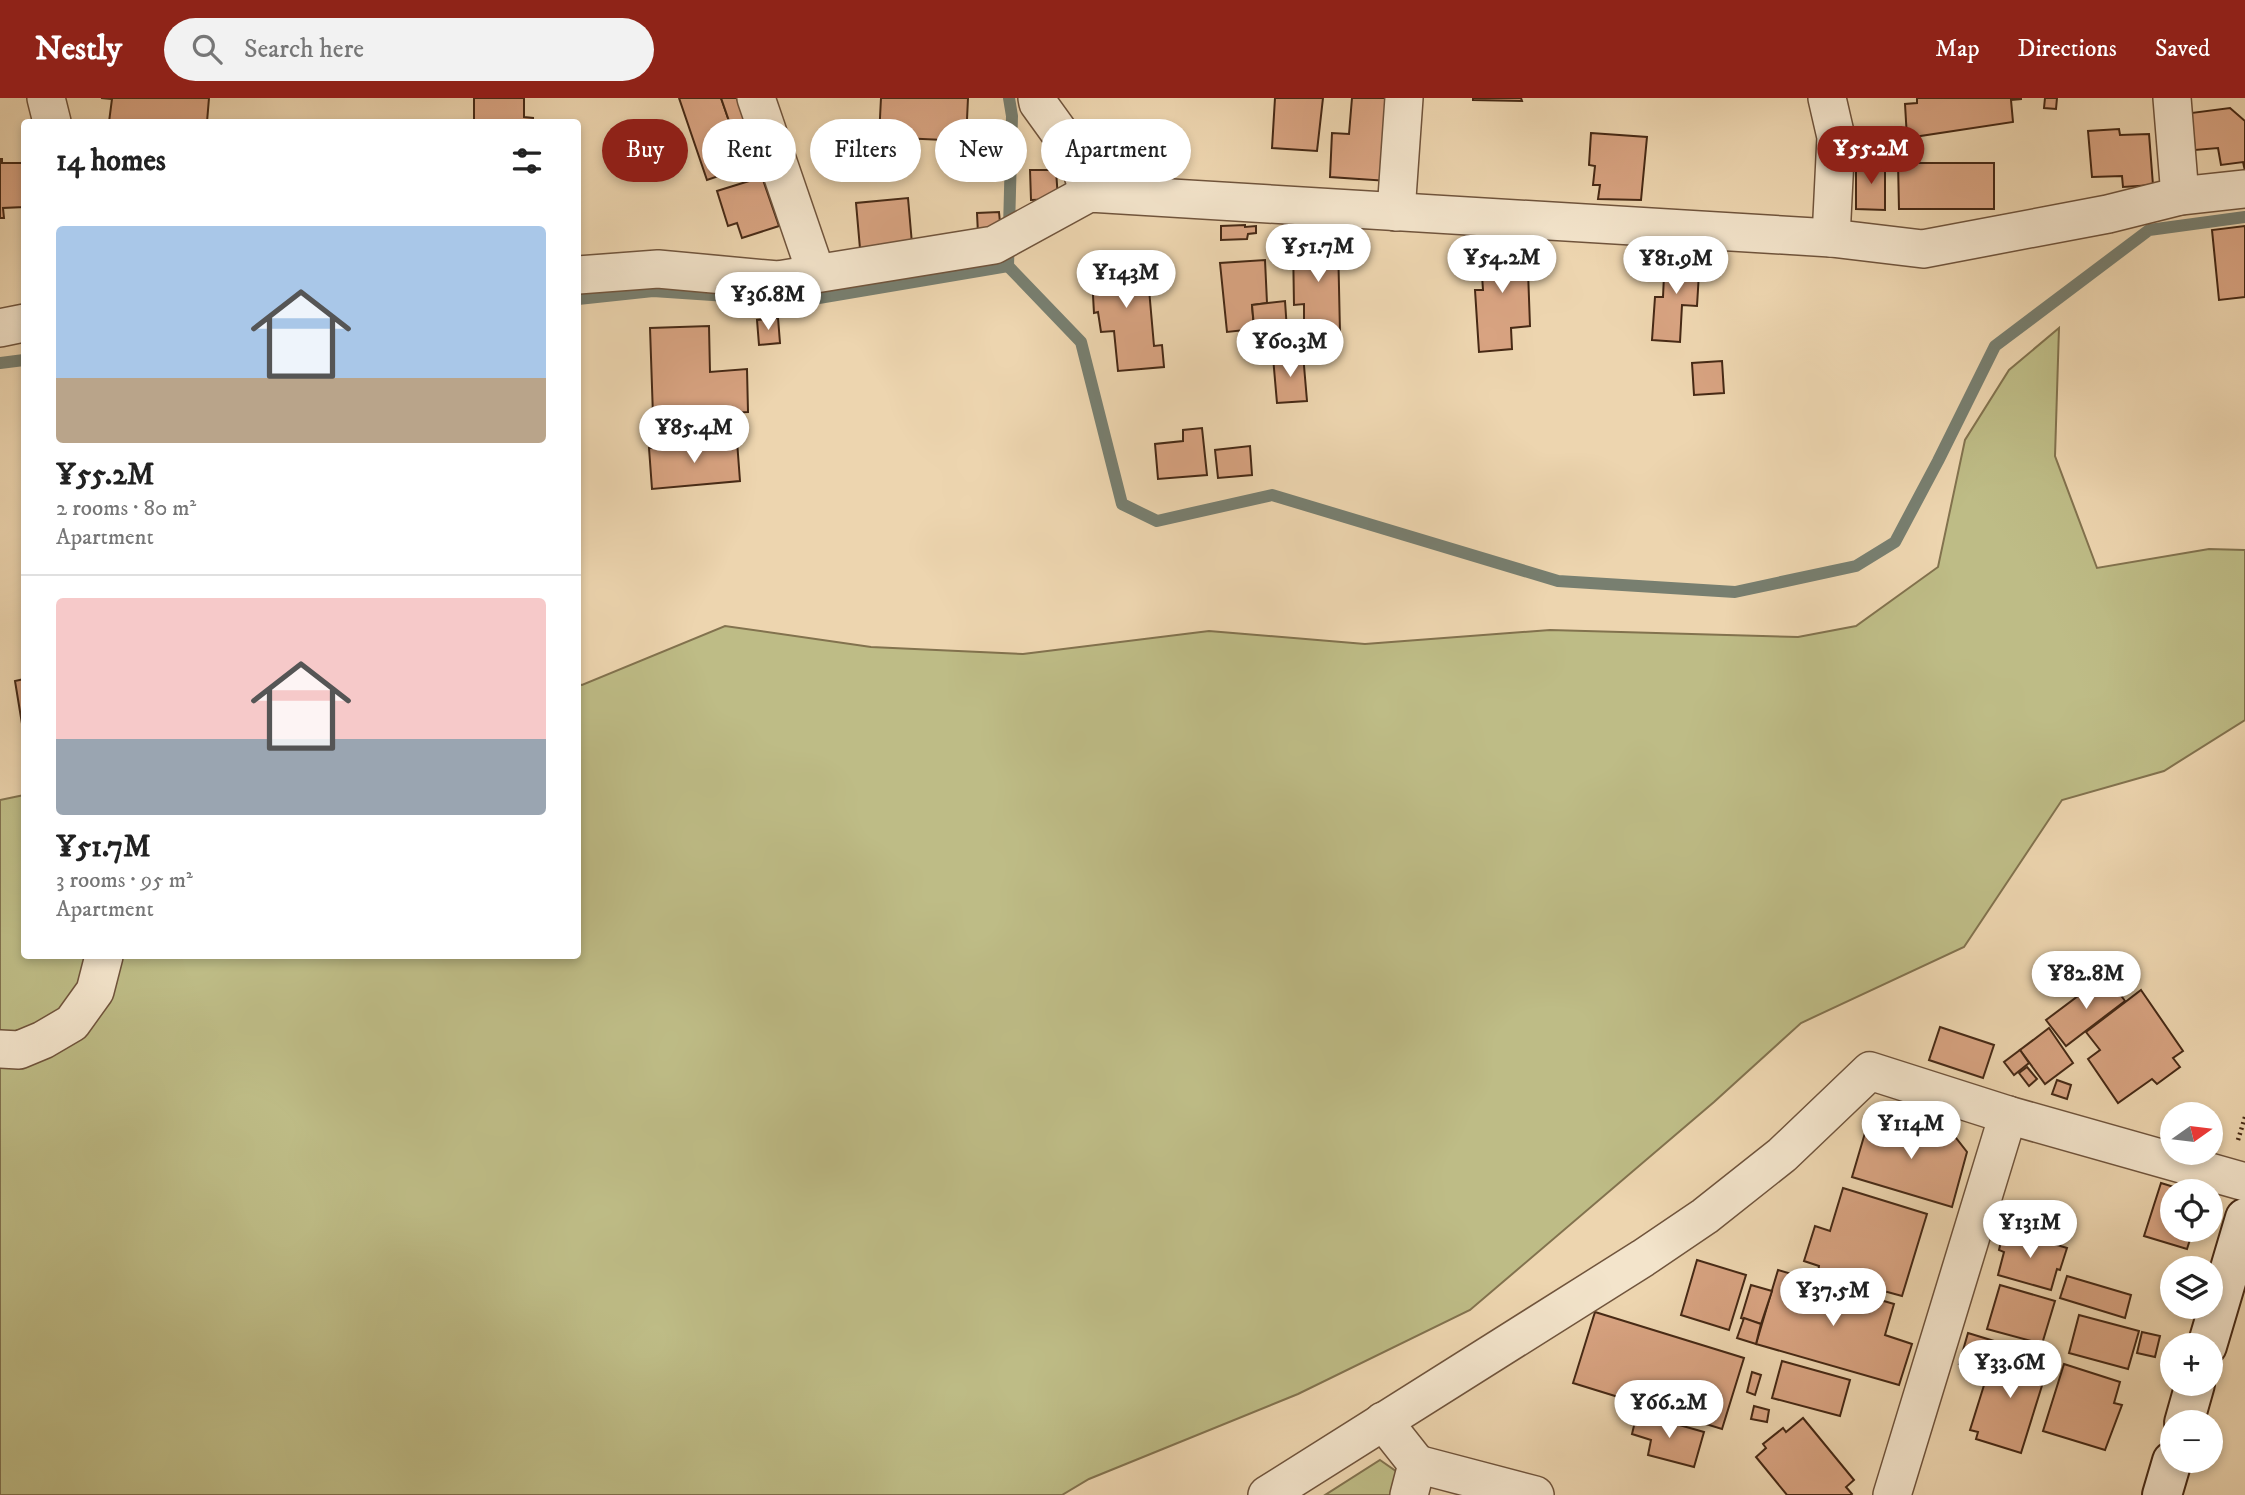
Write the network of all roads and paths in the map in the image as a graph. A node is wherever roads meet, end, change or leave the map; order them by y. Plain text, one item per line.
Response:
1 (46, 98) edge
2 (756, 98) edge
3 (1037, 98) edge
4 (1404, 98) edge
5 (1827, 98) edge
6 (2172, 98) edge
7 (51, 119) edge
8 (2245, 188) edge
9 (1089, 193) junction
10 (2180, 196) junction
11 (1396, 212) junction
12 (1831, 238) junction
13 (816, 273) junction
14 (581, 275) edge
15 (21, 324) edge
16 (0, 328) edge
17 (103, 959) edge
18 (0, 1049) edge
19 (2008, 1115) junction
20 (2245, 1182) edge
21 (2245, 1217) edge
22 (2211, 1333) edge
23 (1383, 1421) junction
24 (2168, 1473) edge
25 (1413, 1480) edge
26 (1267, 1495) edge
27 (1535, 1495) edge
28 (1892, 1495) edge
29 (2162, 1495) edge

1 - 7 street
2 - 13 street
3 - 9 street
4 - 11 street
5 - 12 street
6 - 10 street
8 - 10 street
9 - 11 street
9 - 13 street
10 - 12 street
11 - 12 street
13 - 14 street
15 - 16 street
17 - 18 street
19 - 20 street
19 - 23 street
19 - 28 street
21 - 22 main road
23 - 25 street
23 - 26 street
24 - 29 main road
25 - 27 street

